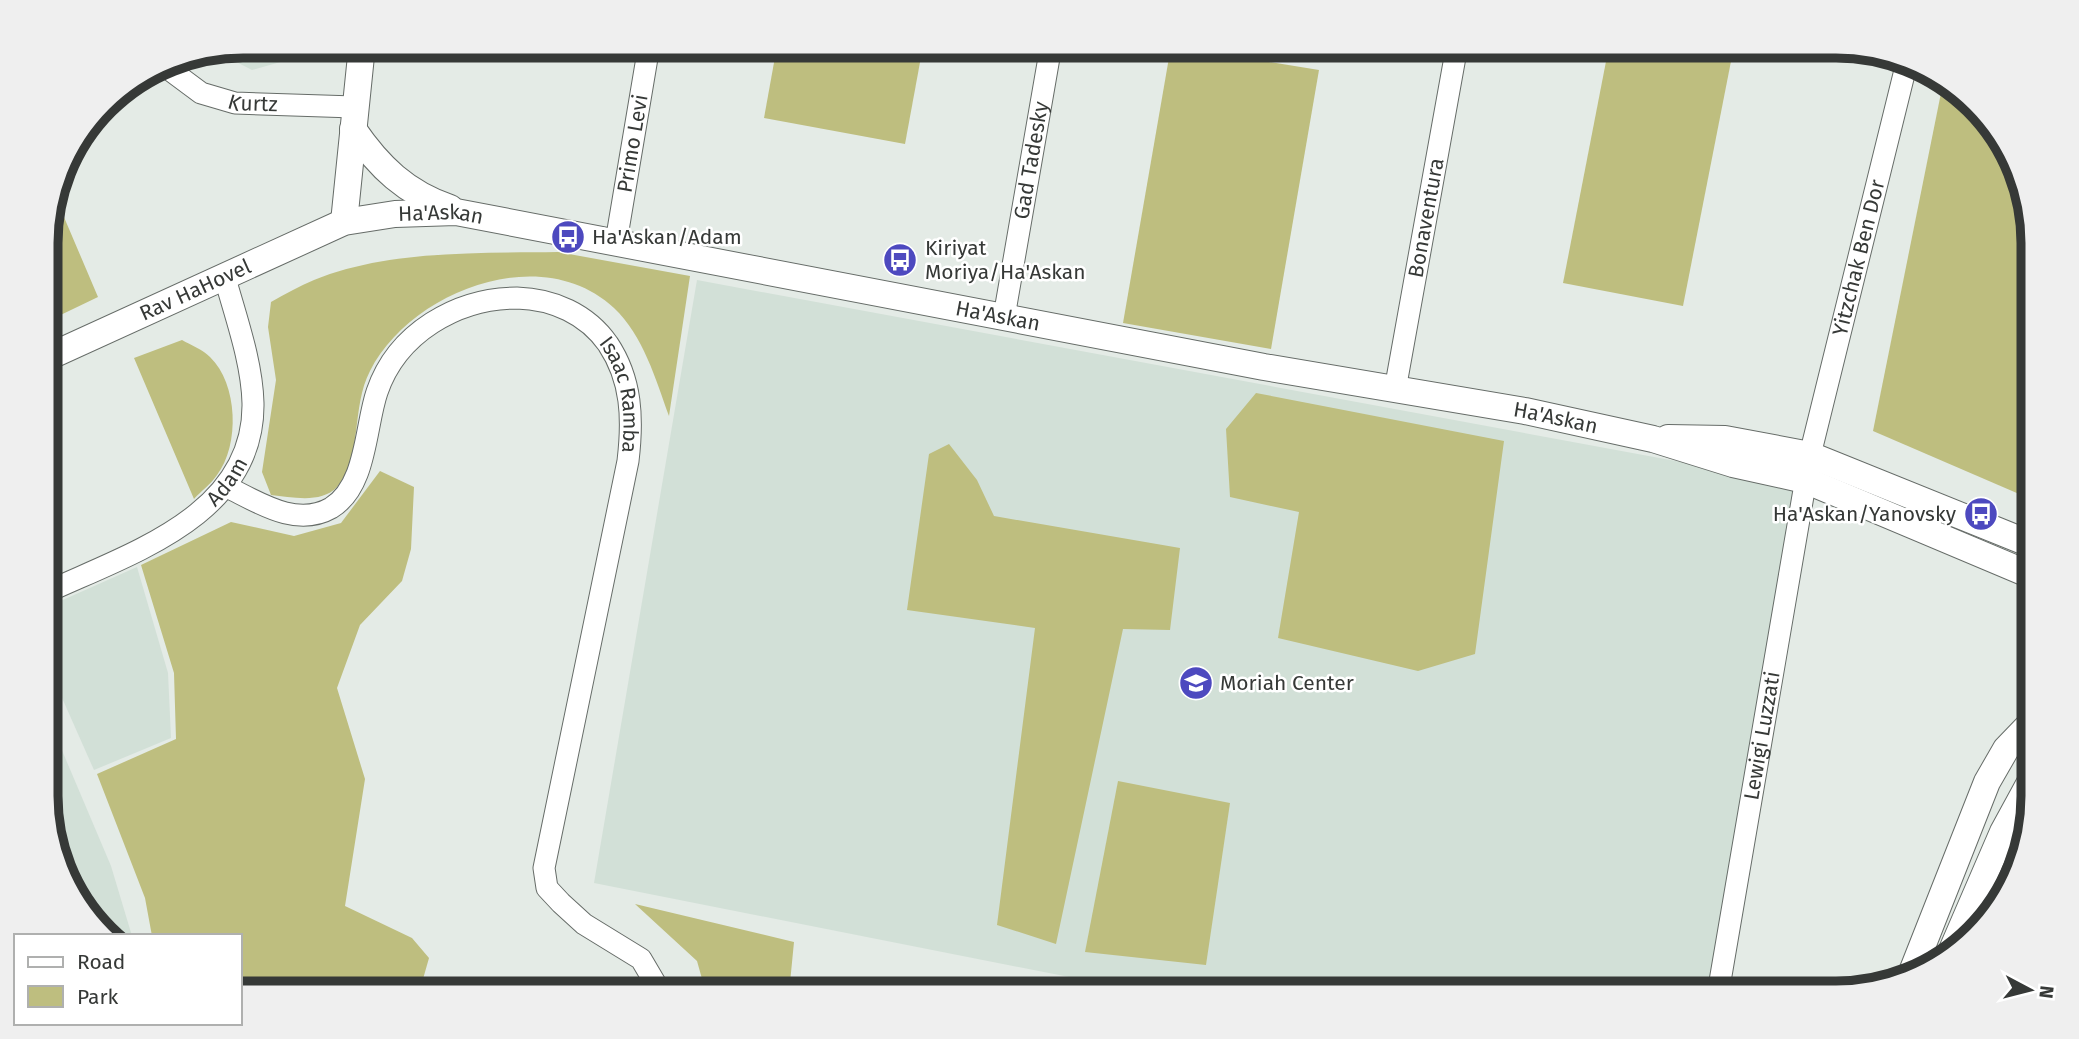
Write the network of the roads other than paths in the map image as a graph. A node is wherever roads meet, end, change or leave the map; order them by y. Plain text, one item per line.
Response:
1 (361, 58) edge
2 (647, 58) edge
3 (1049, 58) edge
4 (1455, 58) edge
5 (173, 72) edge
6 (1905, 72) edge
7 (354, 118) junction
8 (476, 215) junction
9 (344, 222) junction
10 (616, 242) junction
11 (225, 278) junction
12 (1004, 317) junction
13 (58, 353) edge
14 (1395, 390) junction
15 (1807, 467) junction
16 (227, 487) junction
17 (2021, 541) edge
18 (2021, 570) edge
19 (58, 587) edge
20 (2021, 733) edge
21 (2021, 800) edge
22 (1959, 934) edge
23 (1916, 963) edge
24 (654, 981) edge
25 (1720, 981) edge

1 - 7 street
2 - 10 street, Primo Levi
3 - 12 street, Gad Tadesky
4 - 14 street, Bonaventura
5 - 7 street, Kurtz
6 - 15 street, Yitzchak Ben Dor
7 - 8 street
7 - 9 street
8 - 9 street, Ha'Askan
8 - 10 street, Ha'Askan
9 - 11 street, Rav HaHovel
10 - 12 street, Ha'Askan
11 - 13 street, Rav HaHovel
11 - 16 street, Adam
12 - 14 street, Ha'Askan
14 - 15 street, Ha'Askan
15 - 17 street, Ha'Askan
15 - 18 street, Ha'Askan
15 - 25 street, Lewigi Luzzati
16 - 19 street, Adam
16 - 24 street, Isaac Ramba
20 - 23 street
21 - 22 street

